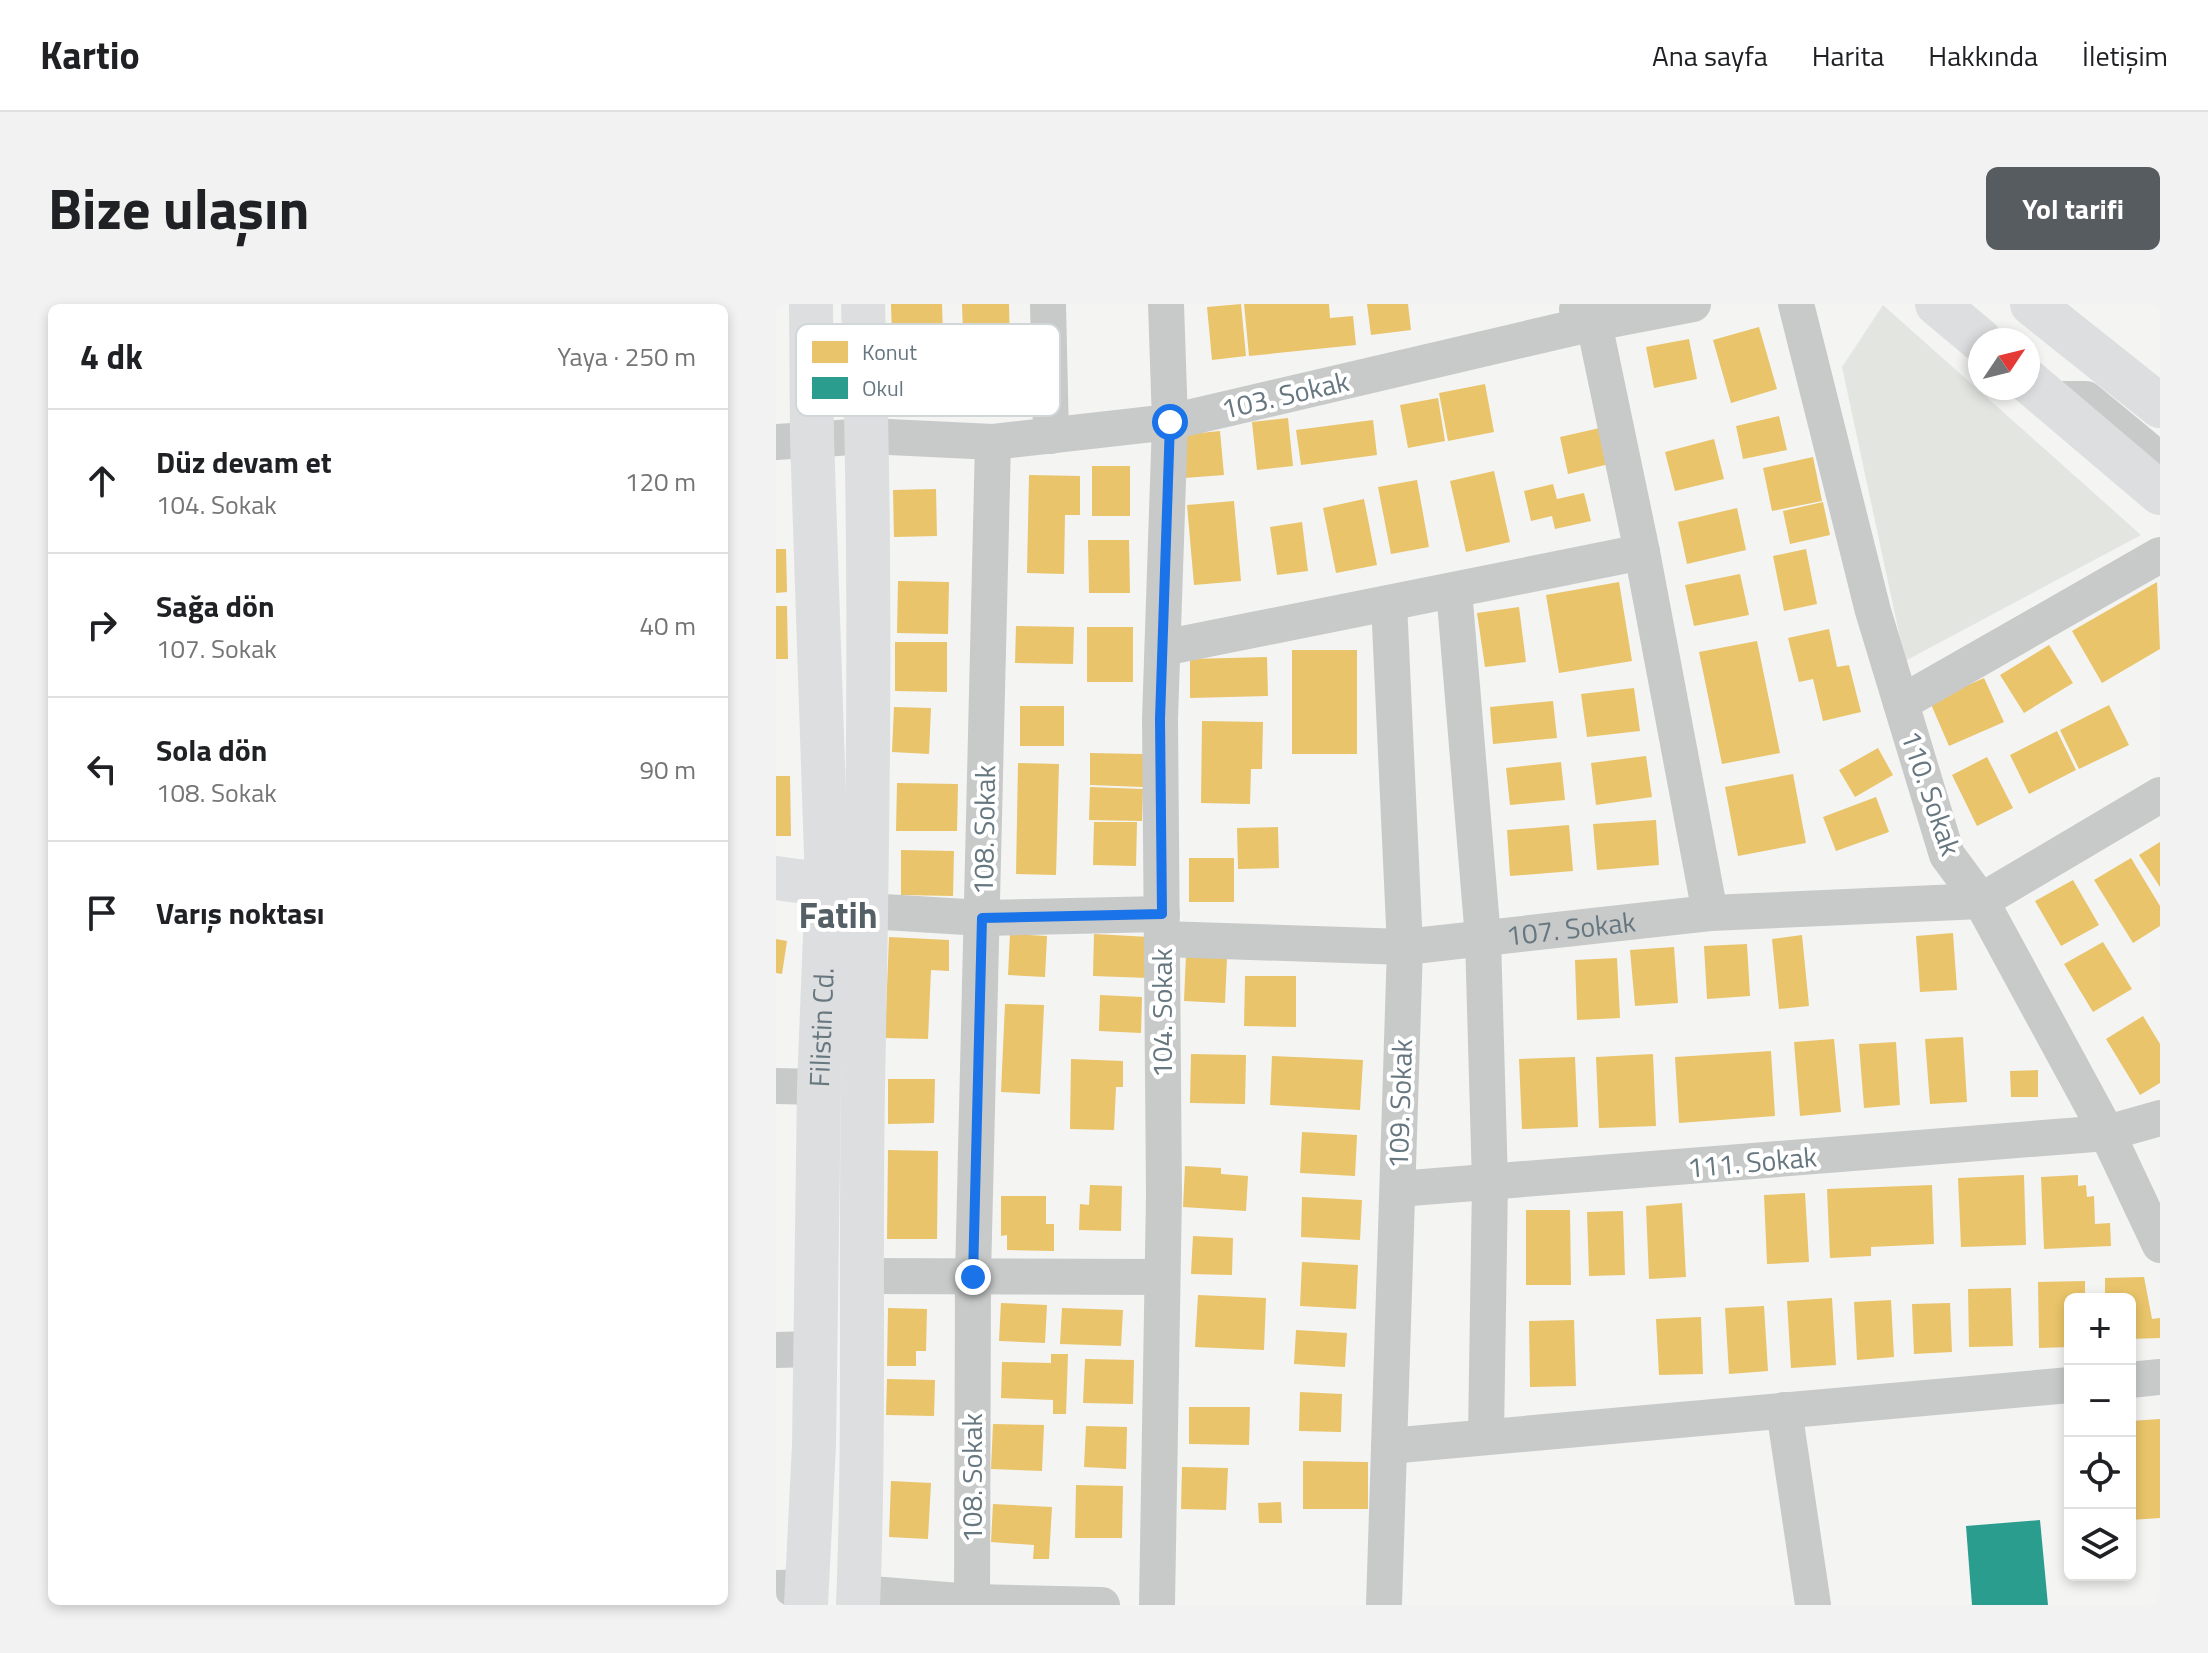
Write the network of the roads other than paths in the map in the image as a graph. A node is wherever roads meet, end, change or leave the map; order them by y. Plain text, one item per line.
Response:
1 (811, 304) edge
2 (863, 304) edge
3 (1048, 304) edge
4 (1166, 304) edge
5 (1693, 304) edge
6 (1796, 304) edge
7 (1937, 304) edge
8 (2036, 305) edge
9 (1582, 314) edge
10 (808, 324) edge
11 (864, 324) edge
12 (1048, 324) edge
13 (1968, 330) edge
14 (2040, 390) edge
15 (2040, 391) edge
16 (2160, 406) edge
17 (797, 416) edge
18 (867, 416) edge
19 (1051, 416) edge
20 (1170, 422) junction
21 (868, 436) junction
22 (1051, 436) junction
23 (794, 440) edge
24 (993, 442) junction
25 (2160, 460) edge
26 (2160, 493) edge
27 (1642, 552) junction
28 (2160, 555) edge
29 (1454, 590) junction
30 (1389, 603) junction
31 (1163, 648) junction
32 (1901, 703) junction
33 (2160, 795) edge
34 (776, 878) edge
35 (827, 885) junction
36 (1981, 901) junction
37 (868, 911) junction
38 (1710, 913) junction
39 (982, 918) junction
40 (1162, 926) junction
41 (1483, 938) junction
42 (1405, 947) junction
43 (776, 1086) edge
44 (819, 1087) junction
45 (2160, 1118) edge
46 (2107, 1133) junction
47 (1490, 1183) junction
48 (1398, 1189) junction
49 (2160, 1245) edge
50 (863, 1276) junction
51 (973, 1277) junction
52 (1162, 1277) junction
53 (796, 1350) edge
54 (2160, 1377) edge
55 (2136, 1379) edge
56 (2064, 1386) edge
57 (1784, 1410) junction
58 (1486, 1436) junction
59 (1389, 1446) junction
60 (796, 1593) edge
61 (859, 1599) edge
62 (972, 1602) junction
63 (1102, 1605) edge
64 (1157, 1605) edge
65 (1384, 1605) edge
66 (1813, 1605) edge

1 - 10 main road, Filistin Cd.
2 - 11 main road, Filistin Cd.
3 - 12 street
4 - 20 street, 104. Sokak
5 - 9 street, 103. Sokak
6 - 32 street, 110. Sokak
7 - 13 main road
8 - 16 main road
9 - 20 street, 103. Sokak
9 - 27 street
14 - 25 street
15 - 26 main road
17 - 23 main road, Filistin Cd.
18 - 21 main road, Filistin Cd.
19 - 22 street
20 - 22 street, 103. Sokak
20 - 31 street, 104. Sokak
21 - 23 street, 103. Sokak
21 - 24 street, 103. Sokak
21 - 37 main road, Filistin Cd.
22 - 24 street, 103. Sokak
23 - 35 main road, Filistin Cd.
24 - 39 street, 108. Sokak
27 - 29 street
27 - 38 street
28 - 32 street
29 - 30 street
29 - 41 street
30 - 31 street
30 - 42 street, 109. Sokak
31 - 40 street, 104. Sokak
32 - 36 street, 110. Sokak
33 - 36 street
34 - 35 main road
35 - 37 main road
35 - 44 main road, Filistin Cd.
36 - 38 street, 107. Sokak
36 - 46 street, 110. Sokak
37 - 39 street, 107. Sokak
37 - 50 main road, Filistin Cd.
38 - 41 street, 107. Sokak
39 - 40 street, 107. Sokak
39 - 51 street, 108. Sokak
40 - 42 street, 107. Sokak
40 - 52 street, 104. Sokak
41 - 42 street, 107. Sokak
41 - 47 street
42 - 48 street, 109. Sokak
43 - 44 street
44 - 53 main road, Filistin Cd.
45 - 46 street, 111. Sokak
46 - 47 street, 111. Sokak
46 - 49 street, 110. Sokak
47 - 48 street, 111. Sokak
47 - 58 street
48 - 59 street, 109. Sokak
50 - 51 street
50 - 61 main road, Filistin Cd.
51 - 52 street
51 - 62 street, 108. Sokak
52 - 64 street, 104. Sokak
53 - 60 main road, Filistin Cd.
54 - 55 street
56 - 57 street
57 - 58 street
57 - 66 street
58 - 59 street
59 - 65 street, 109. Sokak
61 - 62 street
62 - 63 street

